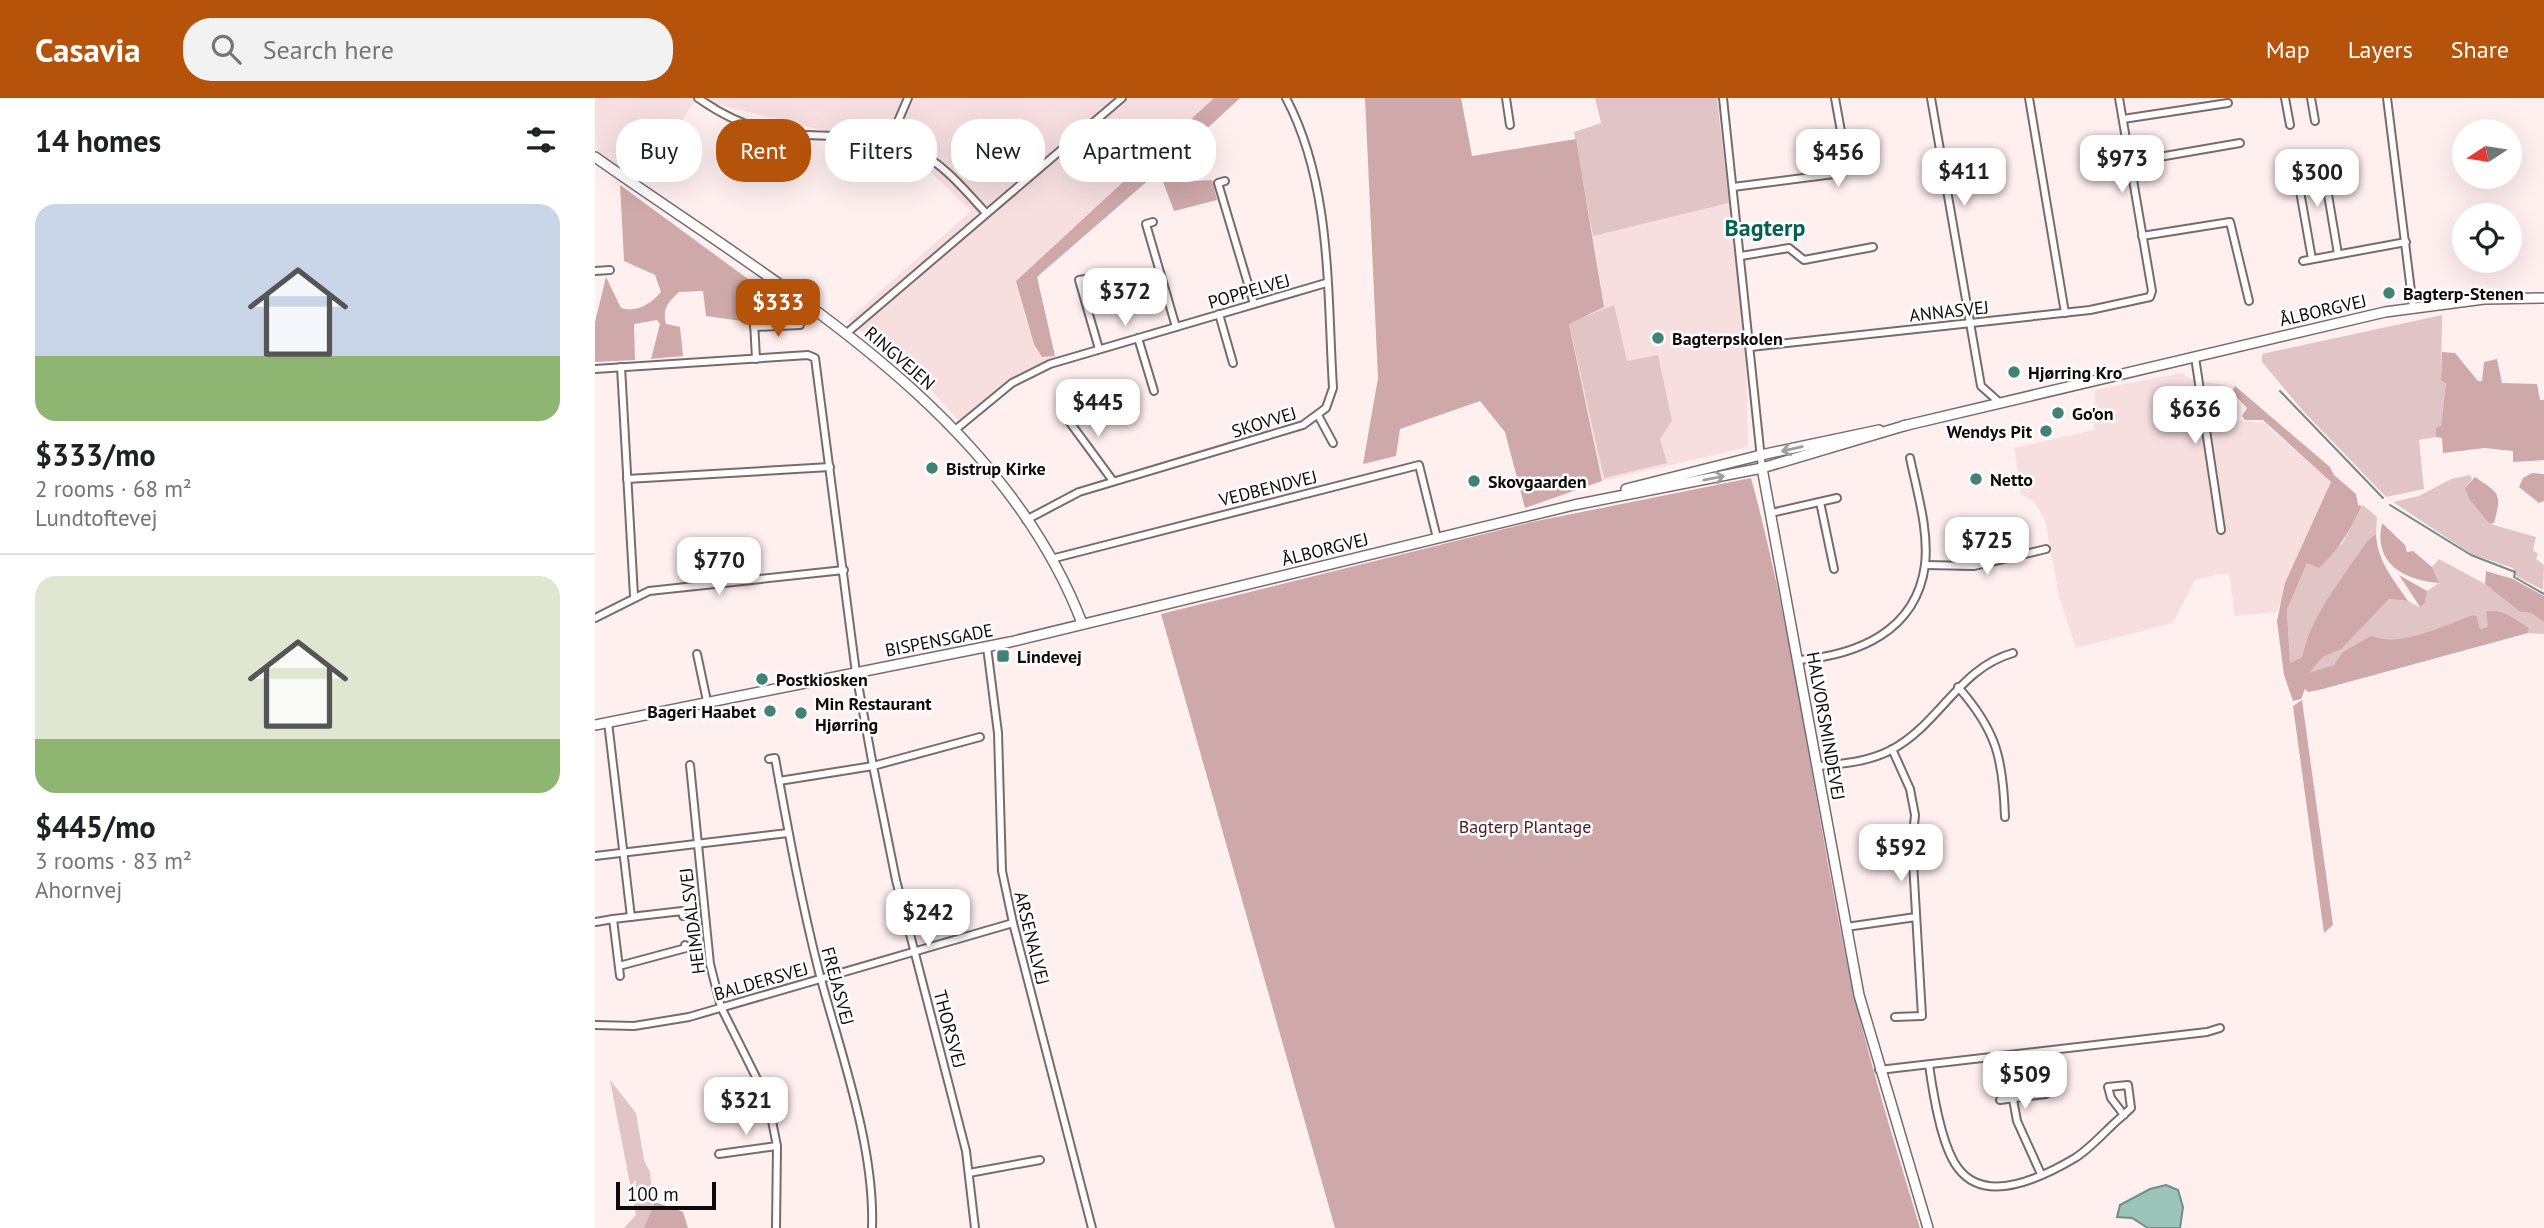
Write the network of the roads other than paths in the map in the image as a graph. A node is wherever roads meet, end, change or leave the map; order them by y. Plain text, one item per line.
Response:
1 (698, 98) edge
2 (908, 98) edge
3 (1122, 98) edge
4 (1286, 98) edge
5 (1506, 98) edge
6 (1723, 98) edge
7 (1835, 98) edge
8 (1931, 98) edge
9 (2029, 98) edge
10 (2119, 98) edge
11 (2285, 98) edge
12 (2311, 98) edge
13 (2387, 98) edge
14 (2228, 103) dead end
15 (899, 119) edge
16 (2123, 120) junction
17 (2315, 121) dead end
18 (1510, 125) dead end
19 (2290, 125) dead end
20 (825, 135) edge
21 (2240, 143) dead end
22 (595, 157) edge
23 (2322, 159) dead end
24 (2130, 162) junction
25 (937, 163) edge
26 (2295, 163) dead end
27 (1225, 181) dead end
28 (1733, 187) junction
29 (985, 212) junction
30 (1153, 222) dead end
31 (2142, 236) junction
32 (2406, 242) junction
33 (1873, 247) dead end
34 (2338, 254) junction
35 (1741, 256) junction
36 (2312, 259) junction
37 (2303, 261) dead end
38 (610, 270) dead end
39 (595, 271) edge
40 (1085, 279) dead end
41 (1326, 283) junction
42 (2544, 298) edge
43 (2249, 301) dead end
44 (753, 302) dead end
45 (1254, 304) junction
46 (2413, 307) junction
47 (2065, 313) junction
48 (1219, 314) junction
49 (1969, 322) junction
50 (800, 325) dead end
51 (754, 327) junction
52 (1176, 327) junction
53 (848, 332) junction
54 (1138, 338) junction
55 (1751, 347) junction
56 (1099, 349) junction
57 (2195, 357) junction
58 (756, 359) junction
59 (1233, 363) dead end
60 (621, 368) junction
61 (595, 369) edge
62 (1154, 391) dead end
63 (2000, 403) junction
64 (1063, 414) dead end
65 (1318, 417) junction
66 (1907, 425) junction
67 (955, 430) junction
68 (1333, 443) dead end
69 (1761, 455) junction
70 (1910, 458) dead end
71 (830, 467) junction
72 (1762, 468) junction
73 (627, 479) junction
74 (1113, 481) junction
75 (1837, 498) dead end
76 (1820, 502) junction
77 (1574, 505) junction
78 (1771, 513) junction
79 (1026, 520) junction
80 (2221, 530) dead end
81 (1437, 538) junction
82 (2046, 549) dead end
83 (1051, 559) junction
84 (1925, 565) junction
85 (1834, 569) dead end
86 (843, 570) junction
87 (634, 596) junction
88 (595, 618) edge
89 (1082, 623) junction
90 (987, 647) junction
91 (2013, 653) dead end
92 (698, 654) dead end
93 (1798, 660) junction
94 (856, 673) junction
95 (1958, 687) junction
96 (707, 701) junction
97 (608, 722) junction
98 (595, 725) edge
99 (980, 737) dead end
100 (1892, 749) junction
101 (769, 759) dead end
102 (690, 765) dead end
103 (873, 766) junction
104 (1817, 766) junction
105 (779, 781) junction
106 (2005, 817) dead end
107 (788, 833) junction
108 (1878, 838) dead end
109 (698, 843) junction
110 (1912, 845) junction
111 (1879, 849) junction
112 (624, 853) junction
113 (595, 856) edge
114 (1881, 863) dead end
115 (683, 916) dead end
116 (631, 917) junction
117 (1916, 917) junction
118 (613, 919) junction
119 (596, 922) edge
120 (1013, 923) junction
121 (1845, 927) junction
122 (685, 945) dead end
123 (915, 951) junction
124 (619, 966) junction
125 (620, 976) dead end
126 (821, 978) junction
127 (722, 1007) junction
128 (1895, 1017) dead end
129 (595, 1025) edge
130 (2220, 1028) dead end
131 (1929, 1065) junction
132 (1879, 1070) junction
133 (2046, 1094) dead end
134 (2013, 1098) junction
135 (2000, 1100) dead end
136 (2124, 1115) junction
137 (777, 1146) junction
138 (719, 1154) dead end
139 (1040, 1160) dead end
140 (969, 1173) junction
141 (2041, 1174) junction
142 (776, 1228) edge
143 (871, 1228) edge
144 (975, 1228) edge
145 (1092, 1228) edge
146 (1928, 1228) edge

1 - 20 street
2 - 15 street
3 - 29 street
4 - 41 street, SKOVVEJ
5 - 18 street
6 - 28 street
7 - 28 street
8 - 49 street
9 - 47 street
10 - 16 street
11 - 19 street
12 - 17 street
13 - 32 street
14 - 16 street
16 - 24 street
21 - 24 street
22 - 53 main road, RINGVEJEN
23 - 34 street
24 - 31 street
25 - 29 street
26 - 36 street
27 - 45 street
28 - 35 street
29 - 53 street
30 - 52 street
31 - 43 street
31 - 47 street, ANNASVEJ
32 - 34 street
32 - 46 street
33 - 35 street
34 - 36 street
35 - 55 street
36 - 37 street
38 - 39 street
40 - 56 street
41 - 45 street, POPPELVEJ
41 - 65 street, SKOVVEJ
42 - 46 main road, ÅLBORGVEJ
44 - 51 street
45 - 48 street, POPPELVEJ
46 - 57 main road, ÅLBORGVEJ
47 - 49 street, ANNASVEJ
48 - 52 street, POPPELVEJ
48 - 59 street
49 - 55 street, ANNASVEJ
49 - 63 street
50 - 51 street
51 - 58 street
52 - 54 street, POPPELVEJ
53 - 67 main road, RINGVEJEN
54 - 56 street, POPPELVEJ
54 - 62 street
55 - 69 street
56 - 67 street, POPPELVEJ
57 - 63 main road, ÅLBORGVEJ
57 - 80 street
58 - 60 street
58 - 71 street
60 - 61 street
60 - 73 street
63 - 66 main road, ÅLBORGVEJ
64 - 74 street
65 - 68 street
65 - 74 street, SKOVVEJ
66 -> 69 main road, ÅLBORGVEJ
66 - 72 main road, ÅLBORGVEJ
67 - 79 main road, RINGVEJEN
69 - 72 street
69 - 77 main road, ÅLBORGVEJ
70 - 84 street
71 - 73 street
71 - 86 street
77 -> 72 main road, ÅLBORGVEJ
72 - 78 main road, HALVORSMINDEVEJ
73 - 87 street
74 - 79 street, SKOVVEJ
75 - 76 street
76 - 78 street
76 - 85 street
77 - 81 main road, ÅLBORGVEJ
78 - 93 main road, HALVORSMINDEVEJ
79 - 83 main road, RINGVEJEN
81 - 83 street, VEDBENDVEJ
81 - 89 main road, ÅLBORGVEJ
82 - 84 street
83 - 89 main road, RINGVEJEN
84 - 93 street
86 - 87 street
86 - 94 street
87 - 88 street
89 - 90 main road, BISPENSGADE
90 - 94 main road, BISPENSGADE
90 - 120 street, ARSENALVEJ
91 - 95 street
92 - 96 street
93 - 104 main road, HALVORSMINDEVEJ
94 - 96 main road, BISPENSGADE
94 - 103 street, THORSVEJ
95 - 100 street
95 - 106 street
96 - 97 main road, BISPENSGADE
97 - 98 main road, BISPENSGADE
97 - 112 street
99 - 103 street
100 - 104 street
100 - 110 street
101 - 105 street, FREJASVEJ
102 - 109 street, HEIMDALSVEJ
103 - 105 street
103 - 123 street, THORSVEJ
104 - 121 main road, HALVORSMINDEVEJ
105 - 107 street, FREJASVEJ
107 - 109 street
107 - 126 street, FREJASVEJ
108 - 111 street
109 - 112 street
109 - 127 street, HEIMDALSVEJ
110 - 111 street
110 - 117 street
111 - 114 street
112 - 113 street
112 - 116 street
115 - 116 street
116 - 118 street
117 - 121 street
117 - 128 street
118 - 119 street
118 - 124 street
120 - 123 street, BALDERSVEJ
120 - 145 street, ARSENALVEJ
121 - 132 main road, HALVORSMINDEVEJ
122 - 124 street
123 - 126 street, BALDERSVEJ
123 - 140 street, THORSVEJ
124 - 125 street
126 - 127 street, BALDERSVEJ
126 - 143 street, FREJASVEJ
127 - 129 street, BALDERSVEJ
127 - 137 street, HEIMDALSVEJ
130 - 131 street
131 - 132 street
131 - 141 street
132 - 146 main road, HALVORSMINDEVEJ
133 - 134 street
134 - 135 street
134 - 141 street
136 - 136 street
136 - 141 street
137 - 138 street
137 - 142 street, HEIMDALSVEJ
139 - 140 street
140 - 144 street, THORSVEJ

